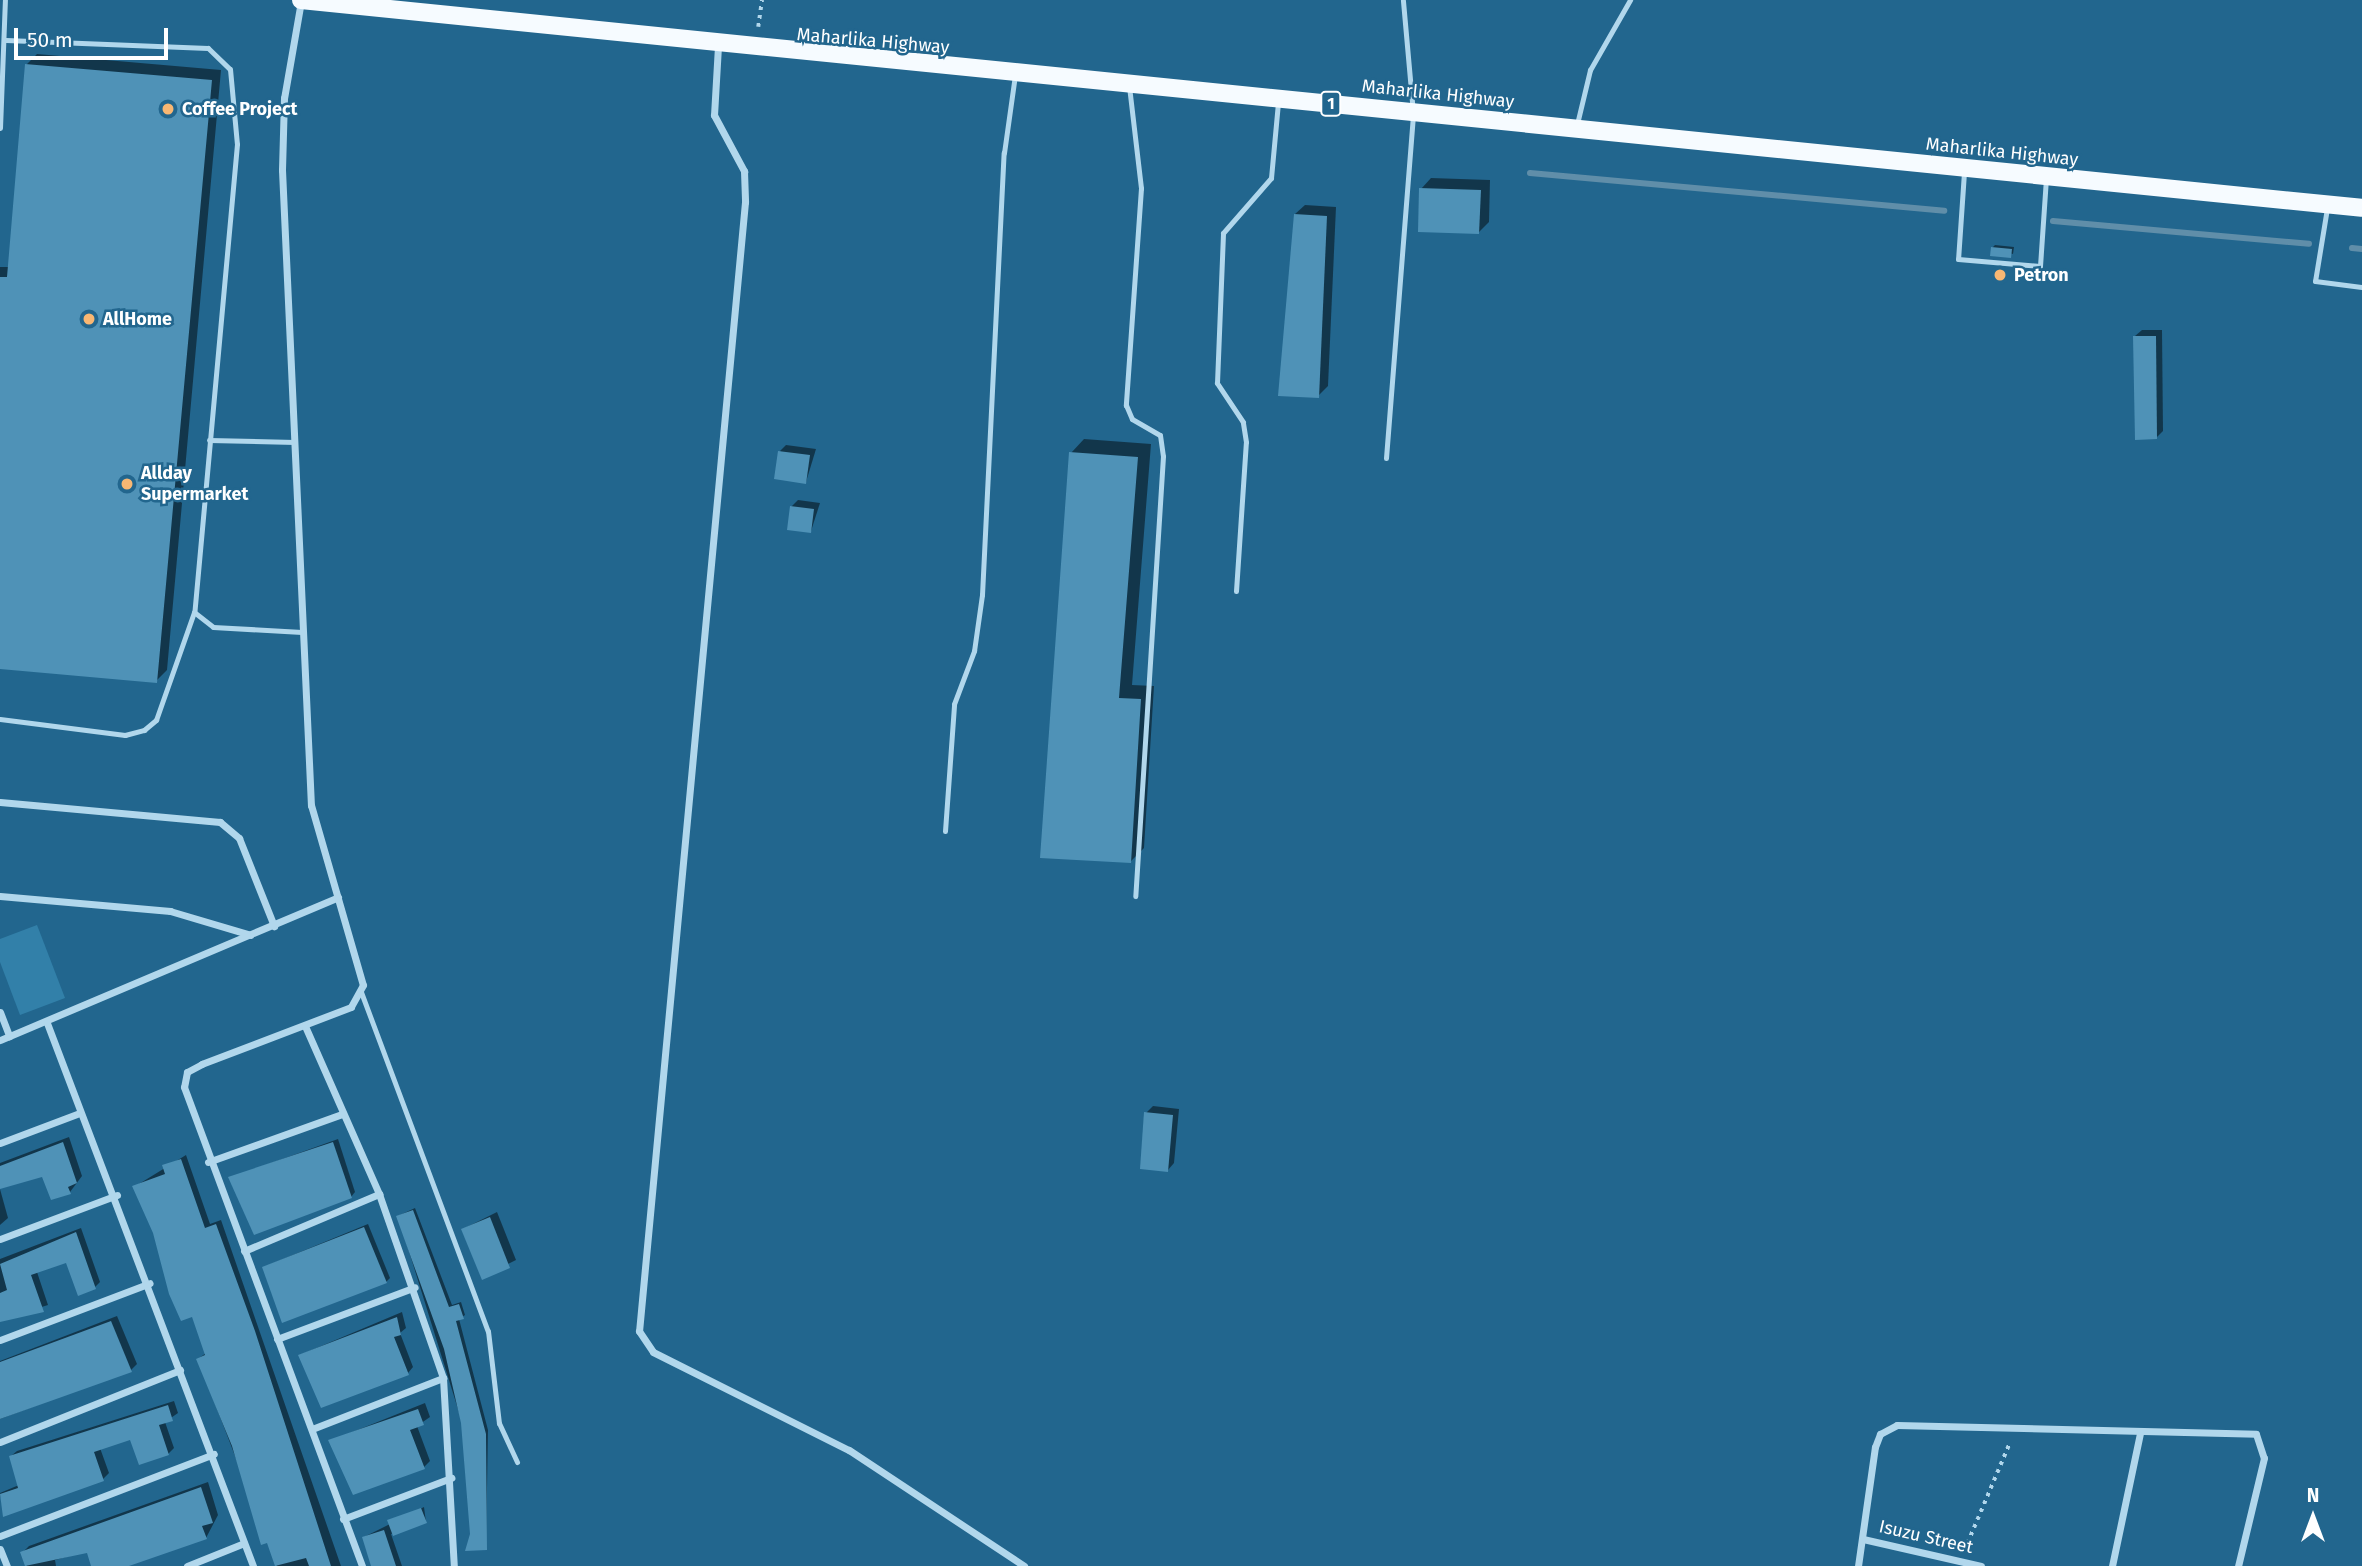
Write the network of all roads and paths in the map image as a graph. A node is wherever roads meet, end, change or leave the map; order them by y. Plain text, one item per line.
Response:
1 (5, 0) edge
2 (301, 0) edge
3 (1403, 0) edge
4 (1630, 0) edge
5 (6, 40) junction
6 (718, 46) junction
7 (1015, 75) junction
8 (1129, 83) junction
9 (1279, 99) junction
10 (1413, 113) junction
11 (0, 128) edge
12 (1576, 129) junction
13 (1964, 169) junction
14 (2047, 177) junction
15 (2327, 205) junction
16 (2362, 208) edge
17 (2362, 287) edge
18 (209, 440) junction
19 (295, 442) junction
20 (1385, 458) dead end
21 (1236, 591) dead end
22 (194, 612) junction
23 (302, 632) junction
24 (0, 719) edge
25 (0, 802) edge
26 (945, 831) dead end
27 (0, 896) edge
28 (338, 897) junction
29 (1135, 897) dead end
30 (274, 926) junction
31 (251, 935) junction
32 (361, 992) junction
33 (0, 1012) edge
34 (47, 1023) junction
35 (305, 1026) junction
36 (9, 1036) junction
37 (0, 1040) edge
38 (80, 1113) junction
39 (342, 1114) junction
40 (0, 1143) edge
41 (208, 1162) junction
42 (379, 1194) junction
43 (117, 1195) junction
44 (0, 1239) edge
45 (244, 1251) junction
46 (150, 1283) junction
47 (415, 1287) junction
48 (277, 1339) junction
49 (0, 1340) edge
50 (180, 1370) junction
51 (443, 1378) junction
52 (312, 1429) junction
53 (2015, 1430) junction
54 (2140, 1433) junction
55 (0, 1442) edge
56 (214, 1454) junction
57 (517, 1462) dead end
58 (451, 1478) junction
59 (343, 1520) junction
60 (0, 1536) edge
61 (1863, 1539) junction
62 (244, 1543) junction
63 (0, 1549) edge
64 (1959, 1564) edge
65 (6, 1566) edge
66 (187, 1566) edge
67 (253, 1566) edge
68 (362, 1566) edge
69 (454, 1566) edge
70 (1024, 1566) edge
71 (1858, 1566) edge
72 (1981, 1566) edge
73 (2112, 1566) edge
74 (2238, 1566) edge

1 - 5 lane
2 - 6 main road, Maharlika Highway / 1
2 - 19 street
3 - 10 lane
4 - 12 lane
5 - 11 lane
5 - 18 lane
6 - 7 main road, Maharlika Highway / 1
6 - 70 street
7 - 8 main road, Maharlika Highway / 1
7 - 26 lane
8 - 9 main road, Maharlika Highway / 1
8 - 29 lane
9 - 10 main road, Maharlika Highway / 1
9 - 21 lane
10 - 12 main road, Maharlika Highway / 1
10 - 20 lane
12 - 13 main road, Maharlika Highway / 1
13 - 14 main road, Maharlika Highway / 1
13 - 14 lane
14 - 15 main road, Maharlika Highway / 1
15 - 16 main road, Maharlika Highway / 1
15 - 17 lane
18 - 19 lane
18 - 22 lane
19 - 23 street
22 - 23 lane
22 - 24 lane
23 - 28 street
25 - 30 street
27 - 31 street
28 - 30 street
28 - 32 street
30 - 31 street
31 - 34 street
32 - 35 street
32 - 57 lane
33 - 36 street
34 - 36 street
34 - 38 street
35 - 39 street
35 - 41 street
36 - 37 street
38 - 40 street
38 - 43 street
39 - 41 street
39 - 42 street
41 - 45 street
42 - 45 street
42 - 47 street
43 - 44 street
43 - 46 street
45 - 48 street
46 - 49 street
46 - 50 street
47 - 48 street
47 - 51 street
48 - 52 street
50 - 55 street
50 - 56 street
51 - 52 street
51 - 58 street
52 - 59 street
53 - 54 street
53 - 61 street
53 - 64 path
54 - 73 street
54 - 74 street
56 - 60 street
56 - 62 street
58 - 59 street
58 - 69 street
59 - 68 street
61 - 64 street, Isuzu Street
61 - 71 street
62 - 66 street
62 - 67 street
63 - 65 street
64 - 72 street, Isuzu Street

